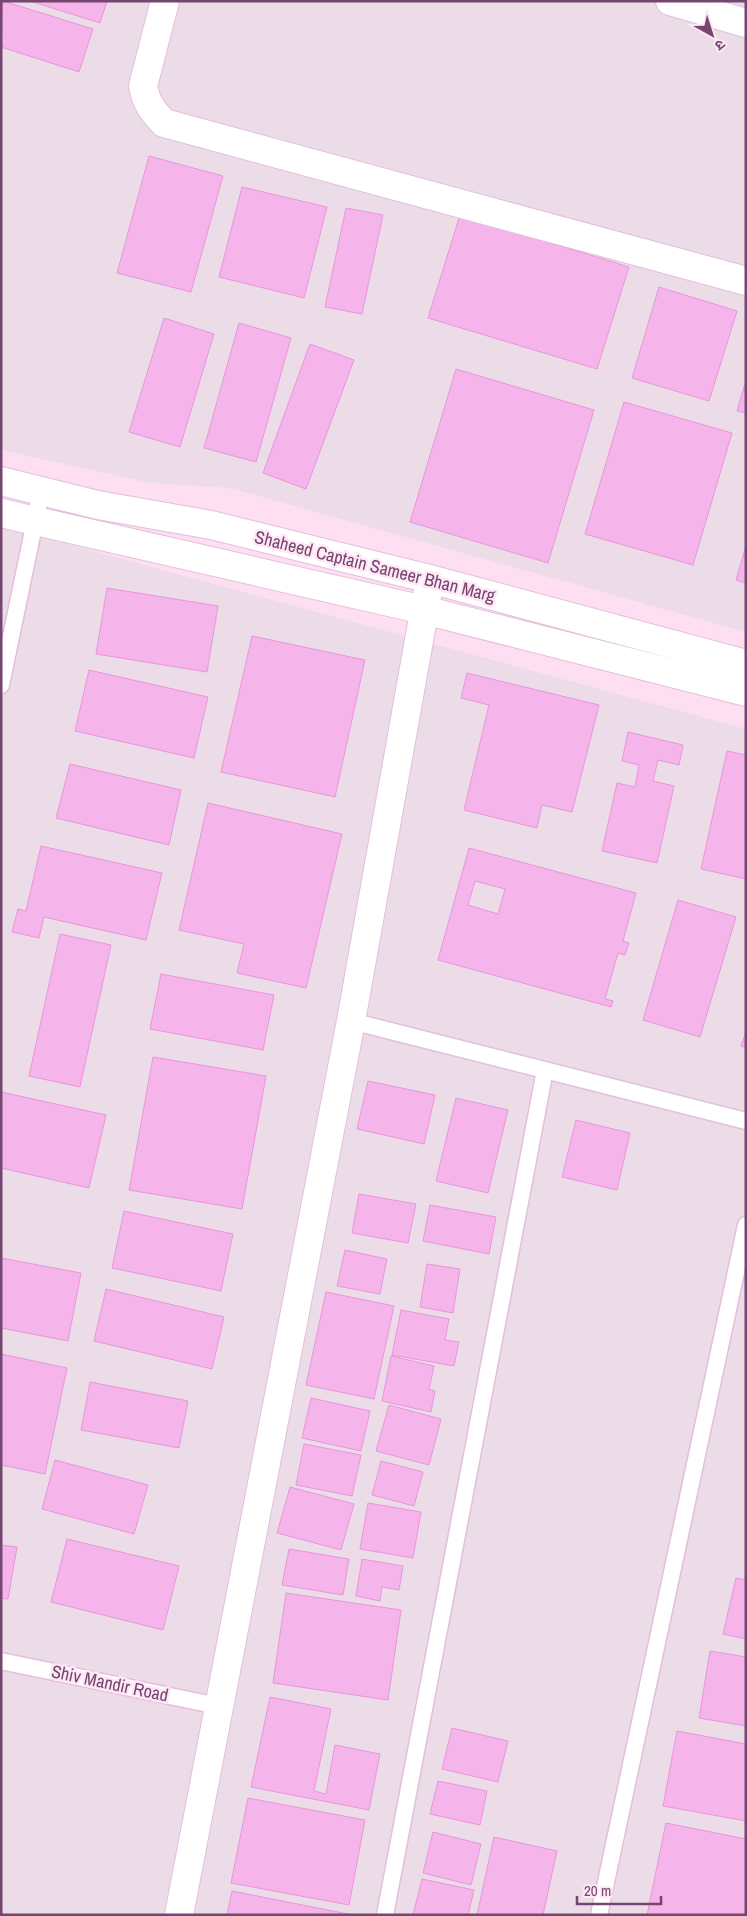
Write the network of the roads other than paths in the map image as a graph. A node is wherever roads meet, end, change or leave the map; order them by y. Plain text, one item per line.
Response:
1 (165, 1) edge
2 (670, 1) edge
3 (746, 23) edge
4 (746, 281) edge
5 (1, 481) edge
6 (41, 492) junction
7 (1, 513) edge
8 (34, 521) junction
9 (430, 579) junction
10 (424, 610) junction
11 (746, 664) edge
12 (1, 685) edge
13 (746, 692) edge
14 (351, 1021) junction
15 (545, 1070) junction
16 (746, 1121) edge
17 (746, 1225) edge
18 (1, 1660) edge
19 (218, 1706) junction
20 (179, 1915) edge
21 (385, 1915) edge
22 (599, 1915) edge

1 - 4 street
2 - 3 street
5 - 6 street, Shaheed Captain Sameer Bhan Marg
6 - 8 lane
6 - 9 street, Shaheed Captain Sameer Bhan Marg
7 - 8 street, Shaheed Captain Sameer Bhan Marg
8 - 10 street, Shaheed Captain Sameer Bhan Marg
8 - 12 lane
9 - 10 street
9 - 11 street, Shaheed Captain Sameer Bhan Marg
10 - 13 street, Shaheed Captain Sameer Bhan Marg
10 - 14 street
14 - 15 lane
14 - 19 street
15 - 16 lane
15 - 21 lane
17 - 22 lane
18 - 19 lane, Shiv Mandir Road
19 - 20 street

